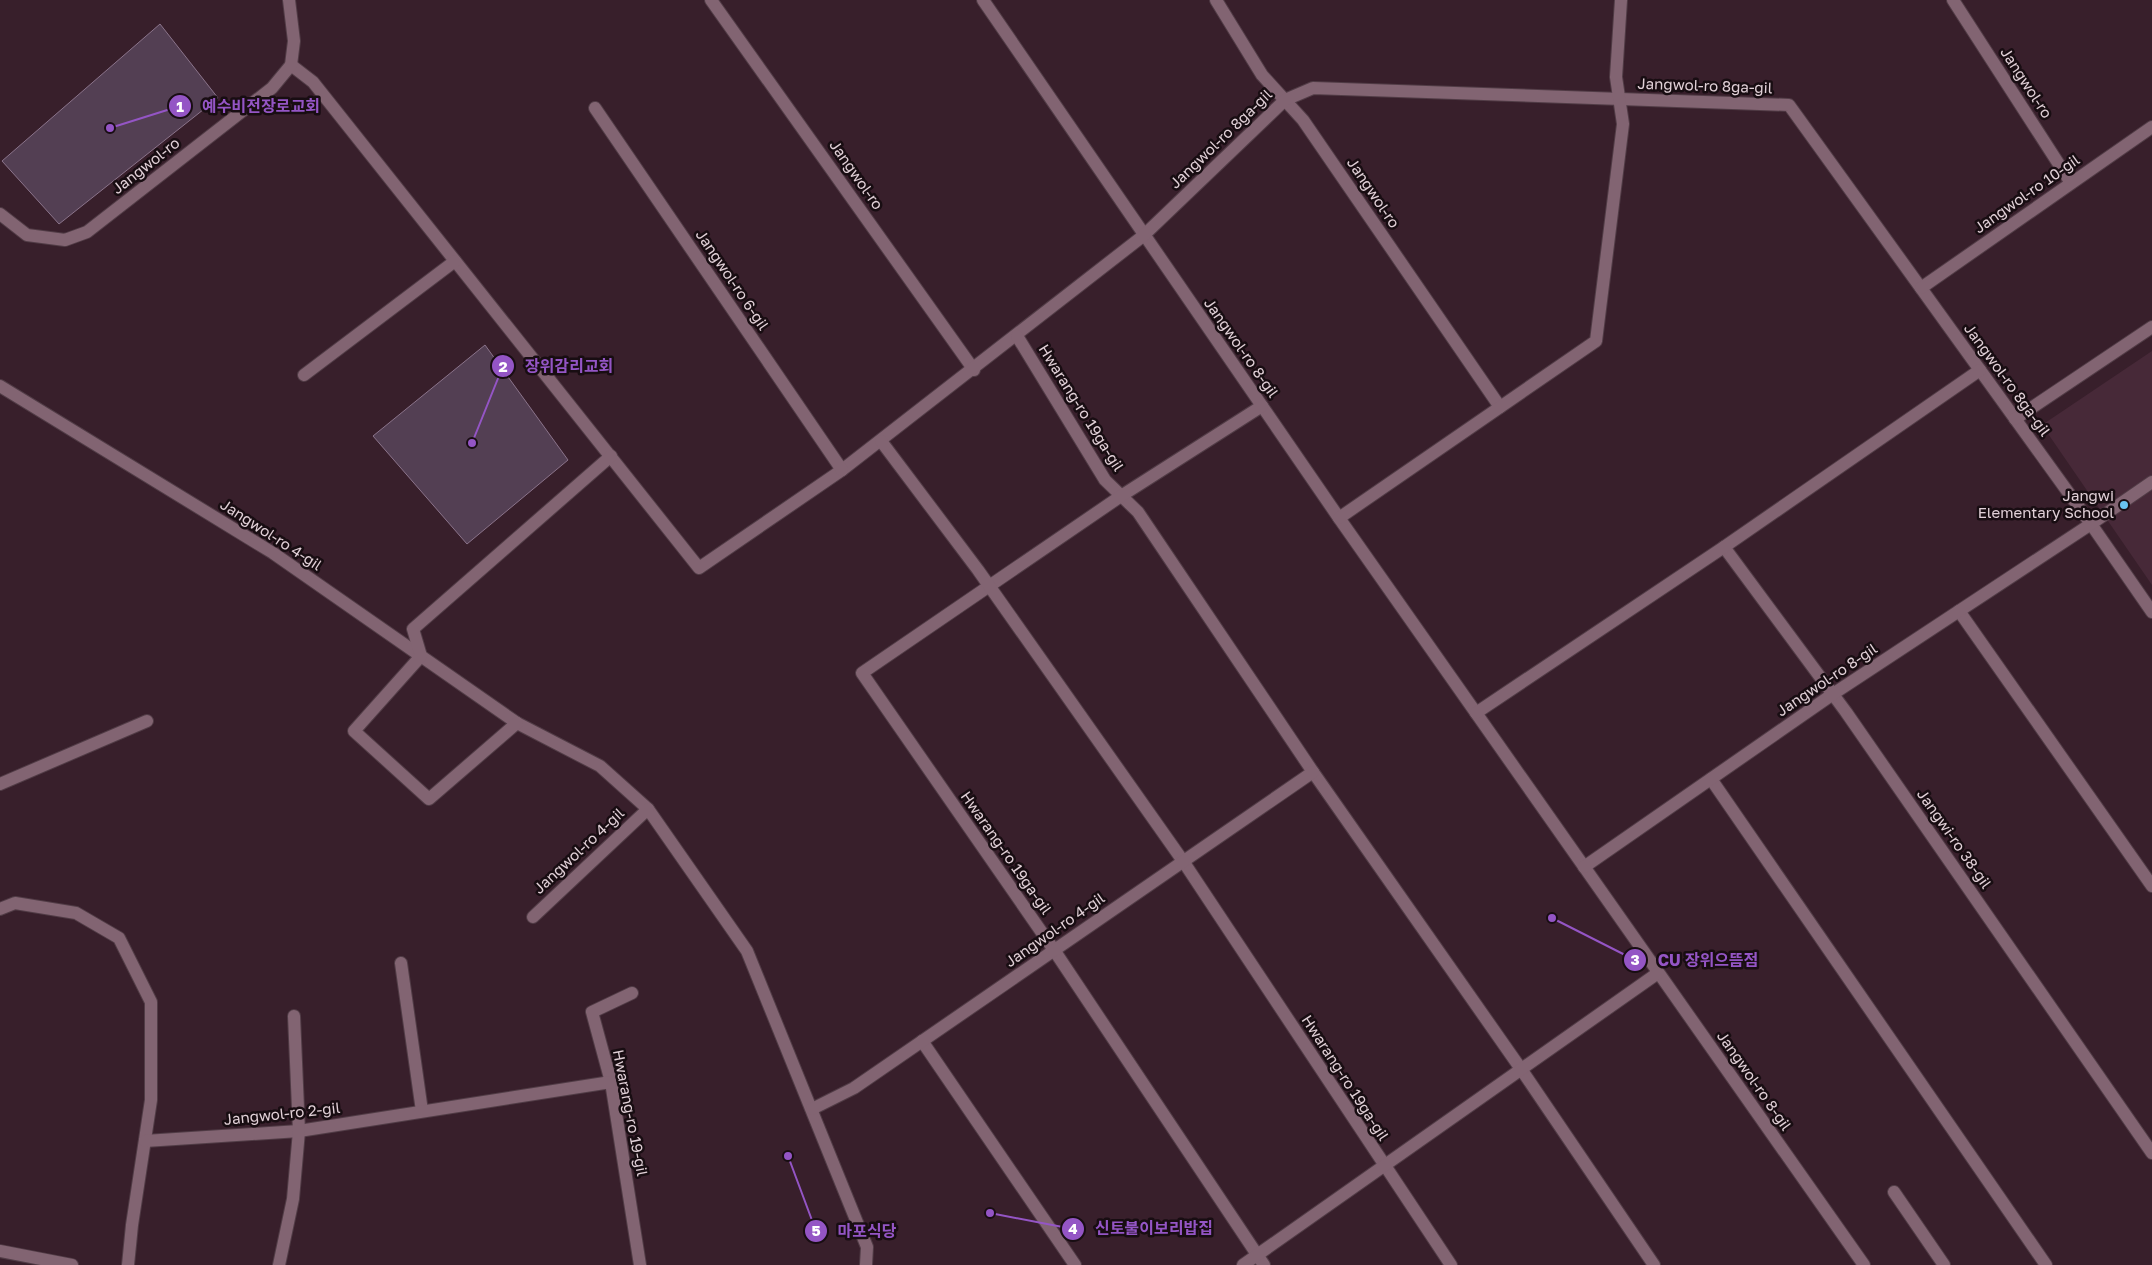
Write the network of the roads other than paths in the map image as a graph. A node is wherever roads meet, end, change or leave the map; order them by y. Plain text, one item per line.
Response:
1 (289, 0) edge
2 (711, 0) edge
3 (983, 0) edge
4 (1216, 0) edge
5 (1621, 0) edge
6 (1953, 0) edge
7 (291, 65) junction
8 (1285, 100) junction
9 (1620, 100) junction
10 (595, 108) dead end
11 (2152, 127) edge
12 (2071, 183) junction
13 (0, 214) edge
14 (1144, 236) junction
15 (454, 261) junction
16 (1921, 288) junction
17 (2152, 328) edge
18 (1017, 336) junction
19 (974, 370) junction
20 (1980, 370) junction
21 (304, 375) dead end
22 (0, 386) edge
23 (1262, 406) junction
24 (1500, 407) junction
25 (2015, 419) junction
26 (881, 441) junction
27 (611, 456) junction
28 (842, 470) junction
29 (2152, 482) edge
30 (1121, 496) junction
31 (1339, 518) junction
32 (2091, 524) junction
33 (1724, 547) junction
34 (990, 587) junction
35 (1959, 611) junction
36 (2152, 612) edge
37 (420, 656) junction
38 (1833, 694) junction
39 (1476, 713) junction
40 (147, 721) dead end
41 (517, 723) junction
42 (1313, 772) junction
43 (1711, 779) junction
44 (0, 784) edge
45 (648, 810) junction
46 (1183, 862) junction
47 (1584, 866) junction
48 (2152, 886) edge
49 (0, 909) edge
50 (532, 917) dead end
51 (1054, 950) junction
52 (401, 963) dead end
53 (1658, 973) junction
54 (632, 993) dead end
55 (294, 1016) dead end
56 (922, 1041) junction
57 (1521, 1069) junction
58 (611, 1082) junction
59 (812, 1110) junction
60 (422, 1111) junction
61 (299, 1131) junction
62 (145, 1141) junction
63 (2152, 1153) edge
64 (1384, 1166) junction
65 (1894, 1192) dead end
66 (0, 1251) edge
67 (1261, 1260) edge
68 (58, 1264) edge
69 (72, 1265) edge
70 (128, 1265) edge
71 (279, 1265) edge
72 (640, 1265) edge
73 (866, 1265) edge
74 (1075, 1265) edge
75 (1243, 1265) edge
76 (1451, 1265) edge
77 (1654, 1265) edge
78 (1864, 1265) edge
79 (1944, 1265) edge
80 (2046, 1265) edge

1 - 7 street
2 - 19 street, Jangwol-ro
3 - 14 street, Jangwol-ro 8-gil
4 - 8 street, Jangwol-ro
5 - 9 street
6 - 12 street, Jangwol-ro
7 - 13 street, Jangwol-ro
7 - 15 street
8 - 9 street, Jangwol-ro 8ga-gil
8 - 14 street, Jangwol-ro 8ga-gil
8 - 24 street, Jangwol-ro
9 - 16 street, Jangwol-ro 8ga-gil
9 - 24 street
10 - 28 street, Jangwol-ro 6-gil
11 - 12 street, Jangwol-ro 10-gil
12 - 16 street, Jangwol-ro 10-gil
14 - 18 street
14 - 23 street, Jangwol-ro 8-gil
15 - 21 street
15 - 27 street
16 - 20 street, Jangwol-ro 8ga-gil
17 - 25 street
18 - 19 street
18 - 30 street, Hwarang-ro 19ga-gil
19 - 26 street
20 - 25 street, Jangwol-ro 8ga-gil
20 - 33 street
22 - 37 street, Jangwol-ro 4-gil
23 - 30 street, Hwarang-ro 19ga-gil
23 - 31 street, Jangwol-ro 8-gil
24 - 31 street
25 - 32 street, Jangwol-ro 8ga-gil
26 - 28 street
26 - 34 street, Hwarang-ro 19ga-gil
27 - 28 street
27 - 37 street
29 - 32 street, Jangwol-ro 8-gil
30 - 34 street, Hwarang-ro 19ga-gil
30 - 42 street, Hwarang-ro 19ga-gil
31 - 39 street, Jangwol-ro 8-gil
32 - 35 street, Jangwol-ro 8-gil
32 - 36 street, Jangwol-ro 8ga-gil
33 - 38 street, Jangwi-ro 38-gil
33 - 39 street
34 - 46 street, Hwarang-ro 19ga-gil
34 - 51 street, Hwarang-ro 19ga-gil
35 - 38 street, Jangwol-ro 8-gil
35 - 48 street
37 - 41 street, Jangwol-ro 4-gil
37 - 41 street
38 - 43 street, Jangwol-ro 8-gil
38 - 63 street, Jangwi-ro 38-gil
39 - 47 street, Jangwol-ro 8-gil
40 - 44 street
41 - 45 street, Jangwol-ro 4-gil
42 - 46 street, Jangwol-ro 4-gil
42 - 57 street, Hwarang-ro 19ga-gil
43 - 47 street, Jangwol-ro 8-gil
43 - 80 street
45 - 50 street, Jangwol-ro 4-gil
45 - 59 street, Jangwol-ro 4-gil
46 - 51 street, Jangwol-ro 4-gil
46 - 64 street, Hwarang-ro 19ga-gil
47 - 53 street, Jangwol-ro 8-gil
49 - 62 street
51 - 56 street, Jangwol-ro 4-gil
51 - 67 street, Hwarang-ro 19ga-gil
52 - 60 street
53 - 57 street, Hwarang-ro 19ga-gil
53 - 78 street, Jangwol-ro 8-gil
54 - 58 street, Hwarang-ro 19-gil
55 - 61 street
56 - 59 street, Jangwol-ro 4-gil
56 - 74 street
57 - 64 street, Hwarang-ro 19ga-gil
57 - 77 street, Hwarang-ro 19ga-gil
58 - 60 street, Jangwol-ro 2-gil
58 - 72 street, Hwarang-ro 19-gil
59 - 73 street, Jangwol-ro 4-gil
60 - 61 street, Jangwol-ro 2-gil
61 - 62 street, Jangwol-ro 2-gil
61 - 71 street
62 - 70 street
64 - 67 street, Hwarang-ro 19ga-gil
64 - 76 street, Hwarang-ro 19ga-gil
65 - 79 street
66 - 68 street
67 - 75 street, Hwarang-ro 19ga-gil
68 - 69 street

